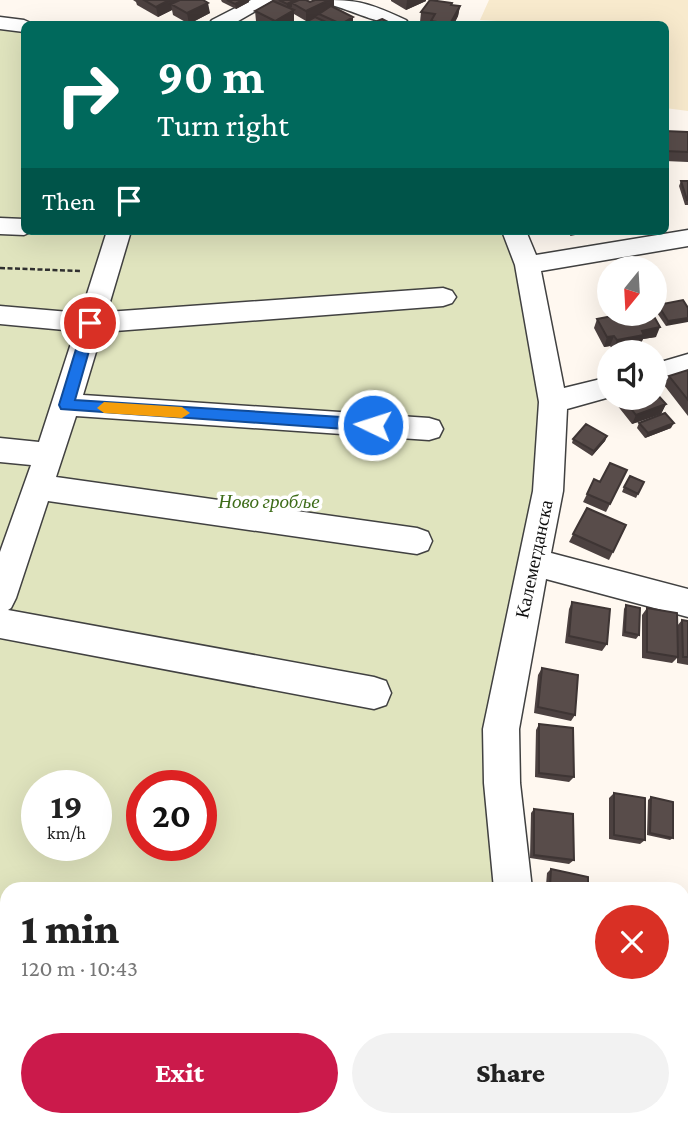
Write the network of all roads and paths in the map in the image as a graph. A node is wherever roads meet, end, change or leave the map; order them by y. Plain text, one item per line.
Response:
1 (266, 0) edge
2 (335, 0) edge
3 (225, 21) edge
4 (393, 21) edge
5 (0, 23) edge
6 (21, 26) edge
7 (0, 226) edge
8 (21, 227) edge
9 (118, 235) edge
10 (516, 235) edge
11 (688, 238) edge
12 (527, 265) junction
13 (0, 268) edge
14 (106, 272) junction
15 (443, 297) dead end
16 (0, 315) edge
17 (90, 323) junction
18 (688, 364) edge
19 (667, 370) edge
20 (597, 390) edge
21 (553, 402) junction
22 (66, 405) junction
23 (429, 429) dead end
24 (0, 450) edge
25 (50, 455) junction
26 (38, 487) junction
27 (417, 541) dead end
28 (532, 562) junction
29 (0, 598) edge
30 (688, 603) edge
31 (0, 623) edge
32 (374, 693) dead end
33 (512, 882) edge

1 - 3 street
2 - 4 street
5 - 6 street
7 - 8 street
9 - 14 street
10 - 12 street, Калемегданска
11 - 12 street
12 - 21 street, Калемегданска
13 - 14 path
14 - 17 street
15 - 17 street
16 - 17 street
17 - 22 street
18 - 19 street
20 - 21 street
21 - 28 street, Калемегданска
22 - 23 street
22 - 25 street
24 - 25 street
25 - 26 street
26 - 27 street
26 - 29 street
28 - 30 street
28 - 33 street, Калемегданска
31 - 32 street

